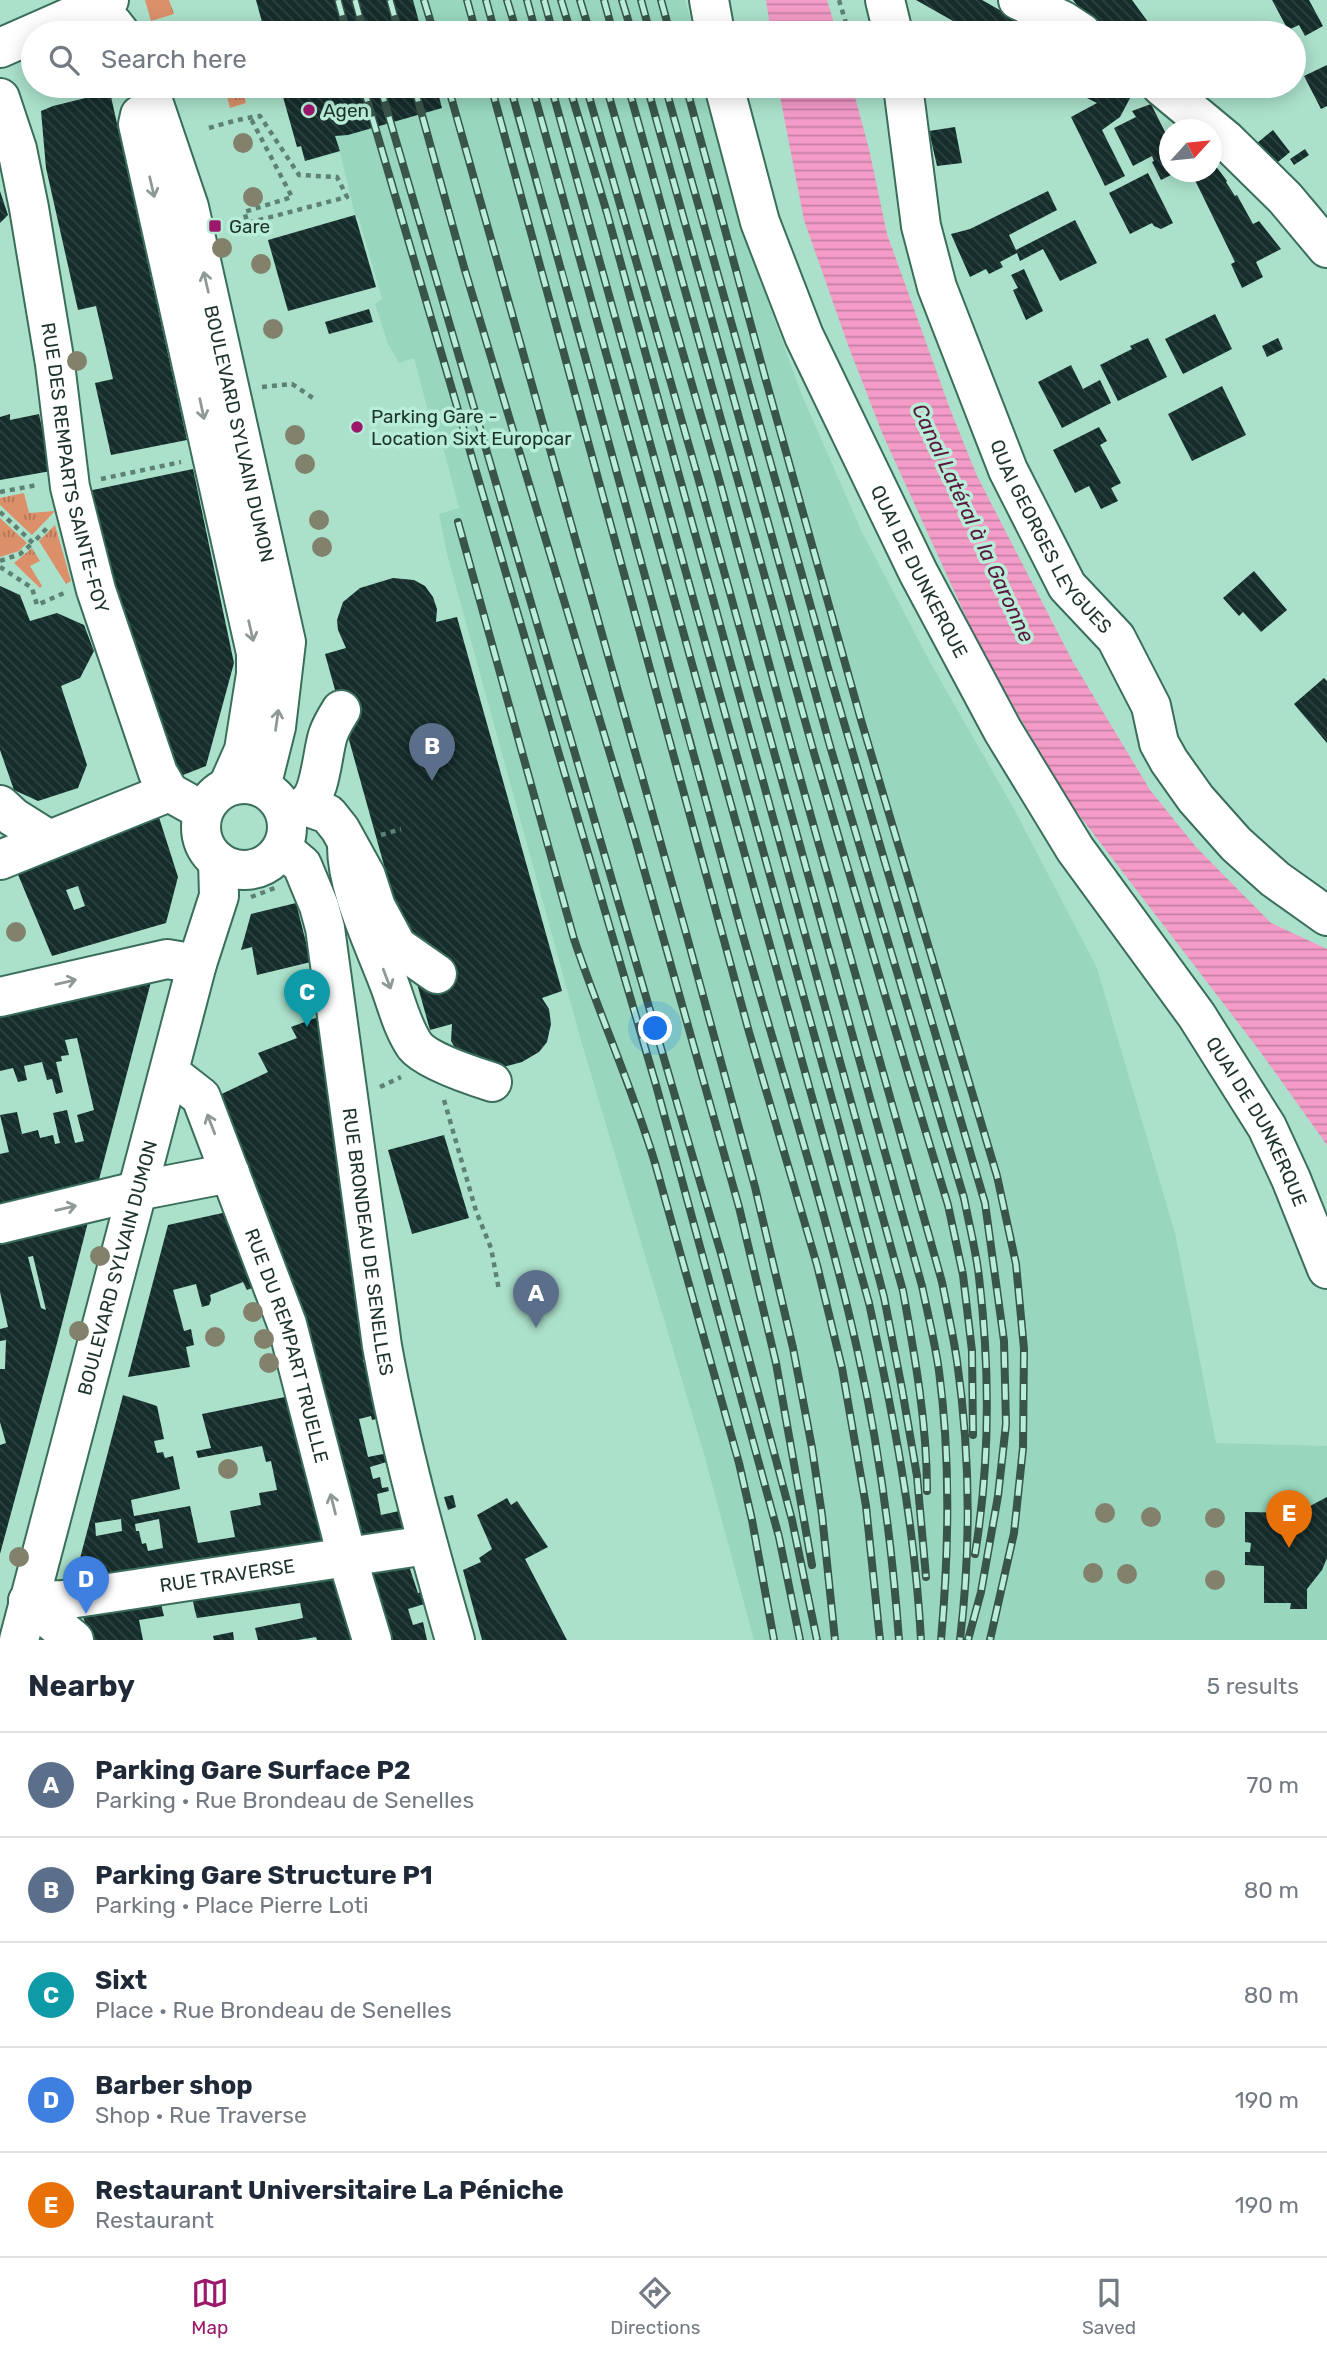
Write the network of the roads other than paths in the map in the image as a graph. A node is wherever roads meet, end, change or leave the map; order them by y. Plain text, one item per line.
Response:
1 (124, 0) edge
2 (709, 0) edge
3 (885, 0) edge
4 (1018, 0) edge
5 (98, 5) edge
6 (1064, 18) edge
7 (58, 21) edge
8 (111, 21) edge
9 (130, 21) edge
10 (713, 21) edge
11 (890, 21) edge
12 (21, 38) edge
13 (0, 48) edge
14 (0, 98) edge
15 (143, 98) edge
16 (147, 98) edge
17 (727, 98) edge
18 (905, 98) edge
19 (1175, 98) edge
20 (9, 150) edge
21 (1327, 248) edge
22 (341, 710) dead end
23 (169, 792) junction
24 (0, 805) edge
25 (261, 808) junction
26 (48, 839) junction
27 (347, 844) junction
28 (0, 860) edge
29 (231, 882) junction
30 (1327, 916) edge
31 (197, 964) junction
32 (437, 974) dead end
33 (0, 997) edge
34 (1197, 1016) junction
35 (169, 1072) junction
36 (492, 1082) dead end
37 (230, 1173) junction
38 (137, 1191) junction
39 (1327, 1206) edge
40 (0, 1224) edge
41 (1327, 1269) edge
42 (427, 1545) junction
43 (347, 1558) junction
44 (19, 1596) edge
45 (19, 1640) edge
46 (74, 1640) edge
47 (372, 1640) edge
48 (455, 1640) edge

1 - 9 street
2 - 10 street
3 - 11 street
4 - 6 street
5 - 7 street
5 - 8 street
12 - 13 street
14 - 20 street, RUE DES REMPARTS SAINTE-FOY
15 -> 25 street
25 -> 16 street, BOULEVARD SYLVAIN DUMON
17 - 34 street, QUAI DE DUNKERQUE
18 - 30 street, QUAI GEORGES LEYGUES
19 - 21 street
20 - 23 street, RUE DES REMPARTS SAINTE-FOY
22 - 25 street
23 - 25 street
23 - 26 street
24 - 26 street
25 - 27 street
25 - 29 street
25 - 29 street
25 - 42 street, RUE BRONDEAU DE SENELLES
26 - 28 street
27 - 32 street
27 -> 36 street
29 - 31 street, BOULEVARD SYLVAIN DUMON
33 -> 31 street
31 - 35 street, BOULEVARD SYLVAIN DUMON
34 - 39 street, QUAI DE DUNKERQUE
34 - 41 street, QUAI DE DUNKERQUE
37 -> 35 street, RUE DU REMPART TRUELLE
35 - 38 street, BOULEVARD SYLVAIN DUMON
37 - 38 street
43 -> 37 street, RUE DU REMPART TRUELLE
40 -> 38 street
38 - 44 street, BOULEVARD SYLVAIN DUMON
42 - 43 street, RUE TRAVERSE
42 - 48 street, RUE BRONDEAU DE SENELLES
43 - 44 street, RUE TRAVERSE
43 - 47 street, RUE DU REMPART TRUELLE
44 - 45 street, BOULEVARD SYLVAIN DUMON
44 - 46 street

